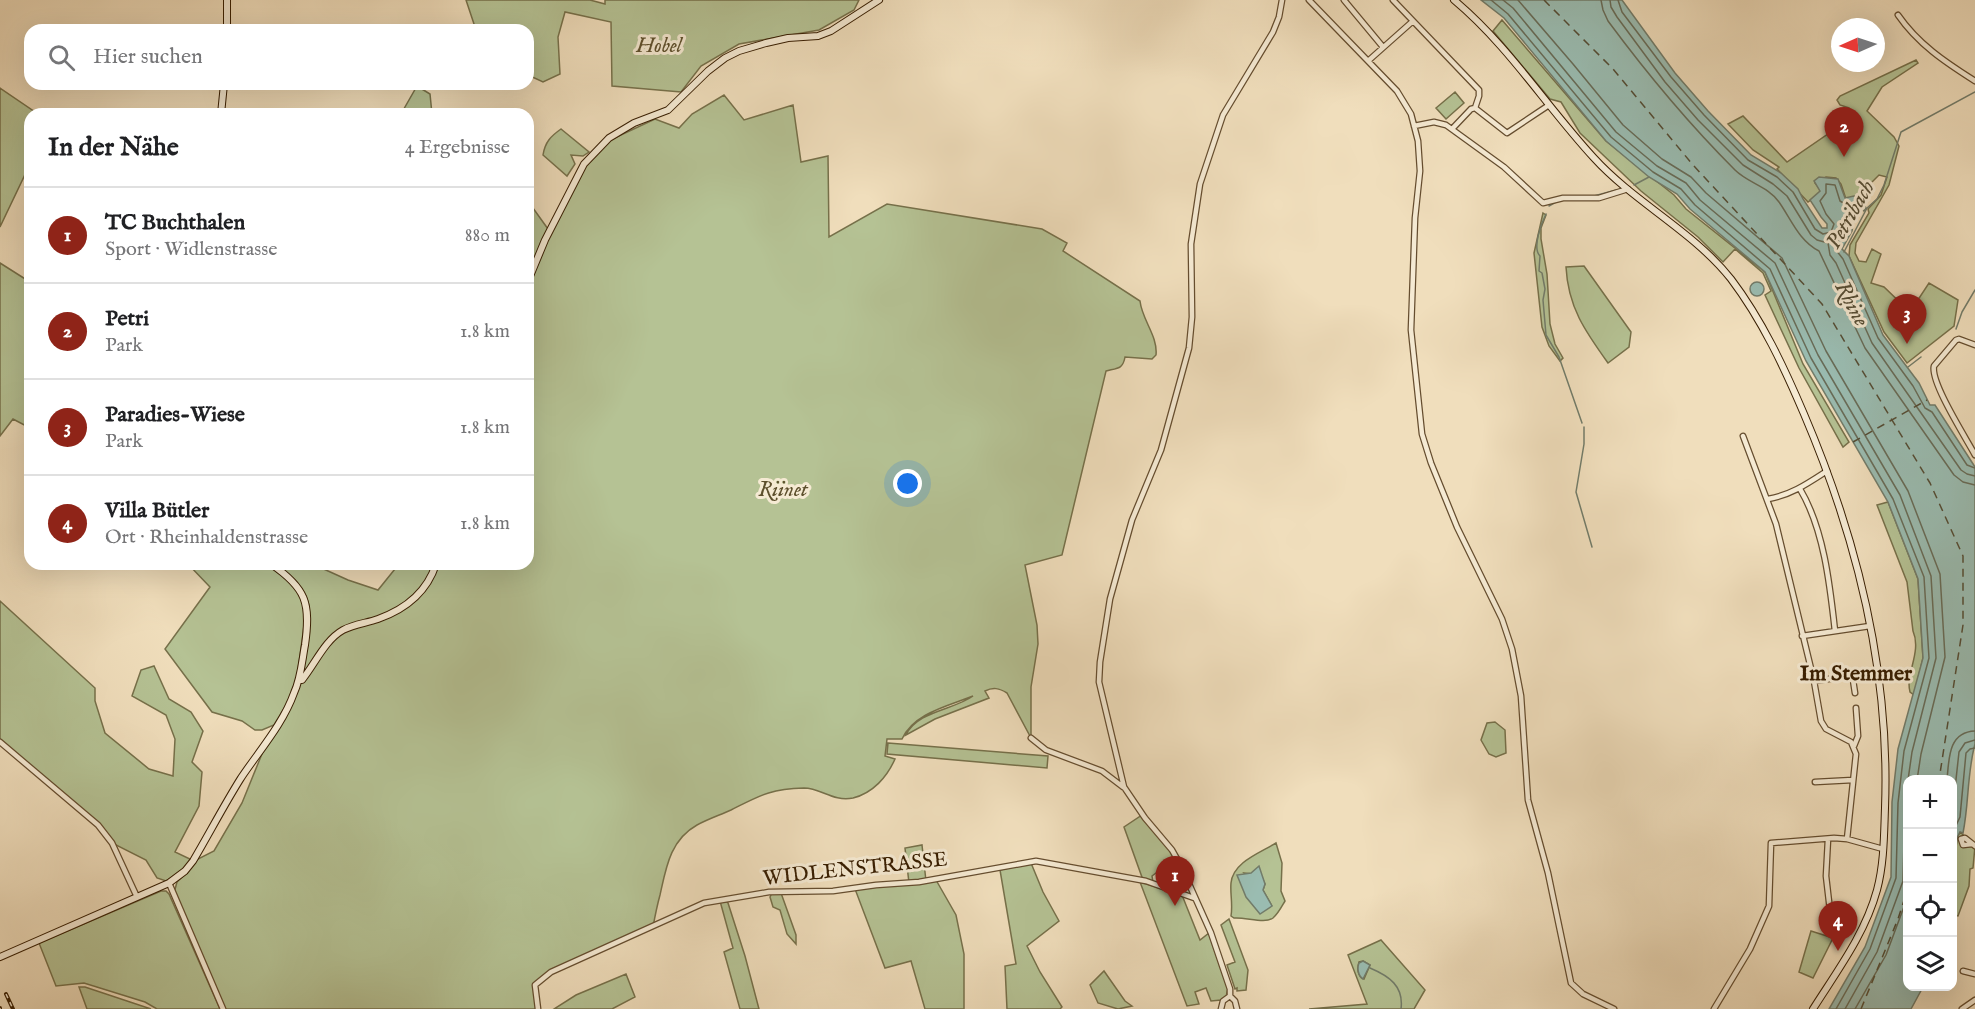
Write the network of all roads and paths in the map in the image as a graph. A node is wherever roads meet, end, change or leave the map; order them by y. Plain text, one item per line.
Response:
1 (227, 0) edge
2 (879, 0) edge
3 (1282, 0) edge
4 (1309, 0) edge
5 (1344, 0) edge
6 (1393, 0) edge
7 (1454, 0) edge
8 (1898, 15) dead end
9 (1413, 21) junction
10 (227, 24) edge
11 (1383, 47) junction
12 (1368, 61) junction
13 (1975, 81) edge
14 (223, 90) edge
15 (1549, 105) junction
16 (222, 108) edge
17 (1475, 108) junction
18 (1414, 126) junction
19 (1452, 129) junction
20 (1628, 189) junction
21 (534, 267) edge
22 (1975, 345) edge
23 (1743, 436) dead end
24 (1975, 455) edge
25 (1827, 471) junction
26 (1800, 489) junction
27 (1768, 499) junction
28 (278, 570) edge
29 (434, 570) edge
30 (1870, 626) junction
31 (1835, 631) junction
32 (1802, 636) junction
33 (301, 679) junction
34 (1814, 681) junction
35 (1855, 693) dead end
36 (1856, 708) dead end
37 (1031, 738) dead end
38 (0, 742) edge
39 (1854, 746) junction
40 (1853, 780) junction
41 (1815, 782) dead end
42 (1124, 787) junction
43 (1828, 839) junction
44 (1847, 839) junction
45 (1883, 851) junction
46 (169, 883) junction
47 (137, 897) junction
48 (1194, 898) junction
49 (1831, 919) dead end
50 (0, 957) edge
51 (1963, 971) dead end
52 (1975, 974) edge
53 (1230, 996) junction
54 (1975, 1000) edge
55 (223, 1009) edge
56 (538, 1009) edge
57 (1221, 1009) edge
58 (1237, 1009) edge
59 (1614, 1009) edge
60 (1714, 1009) edge
61 (1813, 1009) edge
62 (1962, 1009) edge

1 - 10 street
2 - 21 street
3 - 42 street
4 - 12 street
5 - 11 street
6 - 9 street
7 - 15 street
8 - 13 street
9 - 11 street
9 - 17 street
11 - 12 street
12 - 18 street
14 - 16 street
15 - 17 street
15 - 20 street
17 - 19 street
18 - 19 street
18 - 59 street
19 - 20 street
20 - 25 street
22 - 24 street
23 - 27 street
25 - 26 street
25 - 30 street
26 - 27 street
26 - 31 street
27 - 32 street
28 - 33 street
29 - 33 street
30 - 31 street
30 - 45 street
31 - 32 street
32 - 34 street
33 - 46 street
34 - 35 street
34 - 39 street
36 - 39 street
37 - 42 street
38 - 47 street
39 - 40 street
40 - 41 street
40 - 44 street
42 - 48 street
43 - 44 street
43 - 49 street
43 - 60 street
44 - 45 street
45 - 61 street
46 - 47 street
46 - 55 street
47 - 50 street
48 - 53 street
48 - 56 street, WIDLENSTRASSE
51 - 52 street
53 - 57 street
53 - 58 street
54 - 62 street

